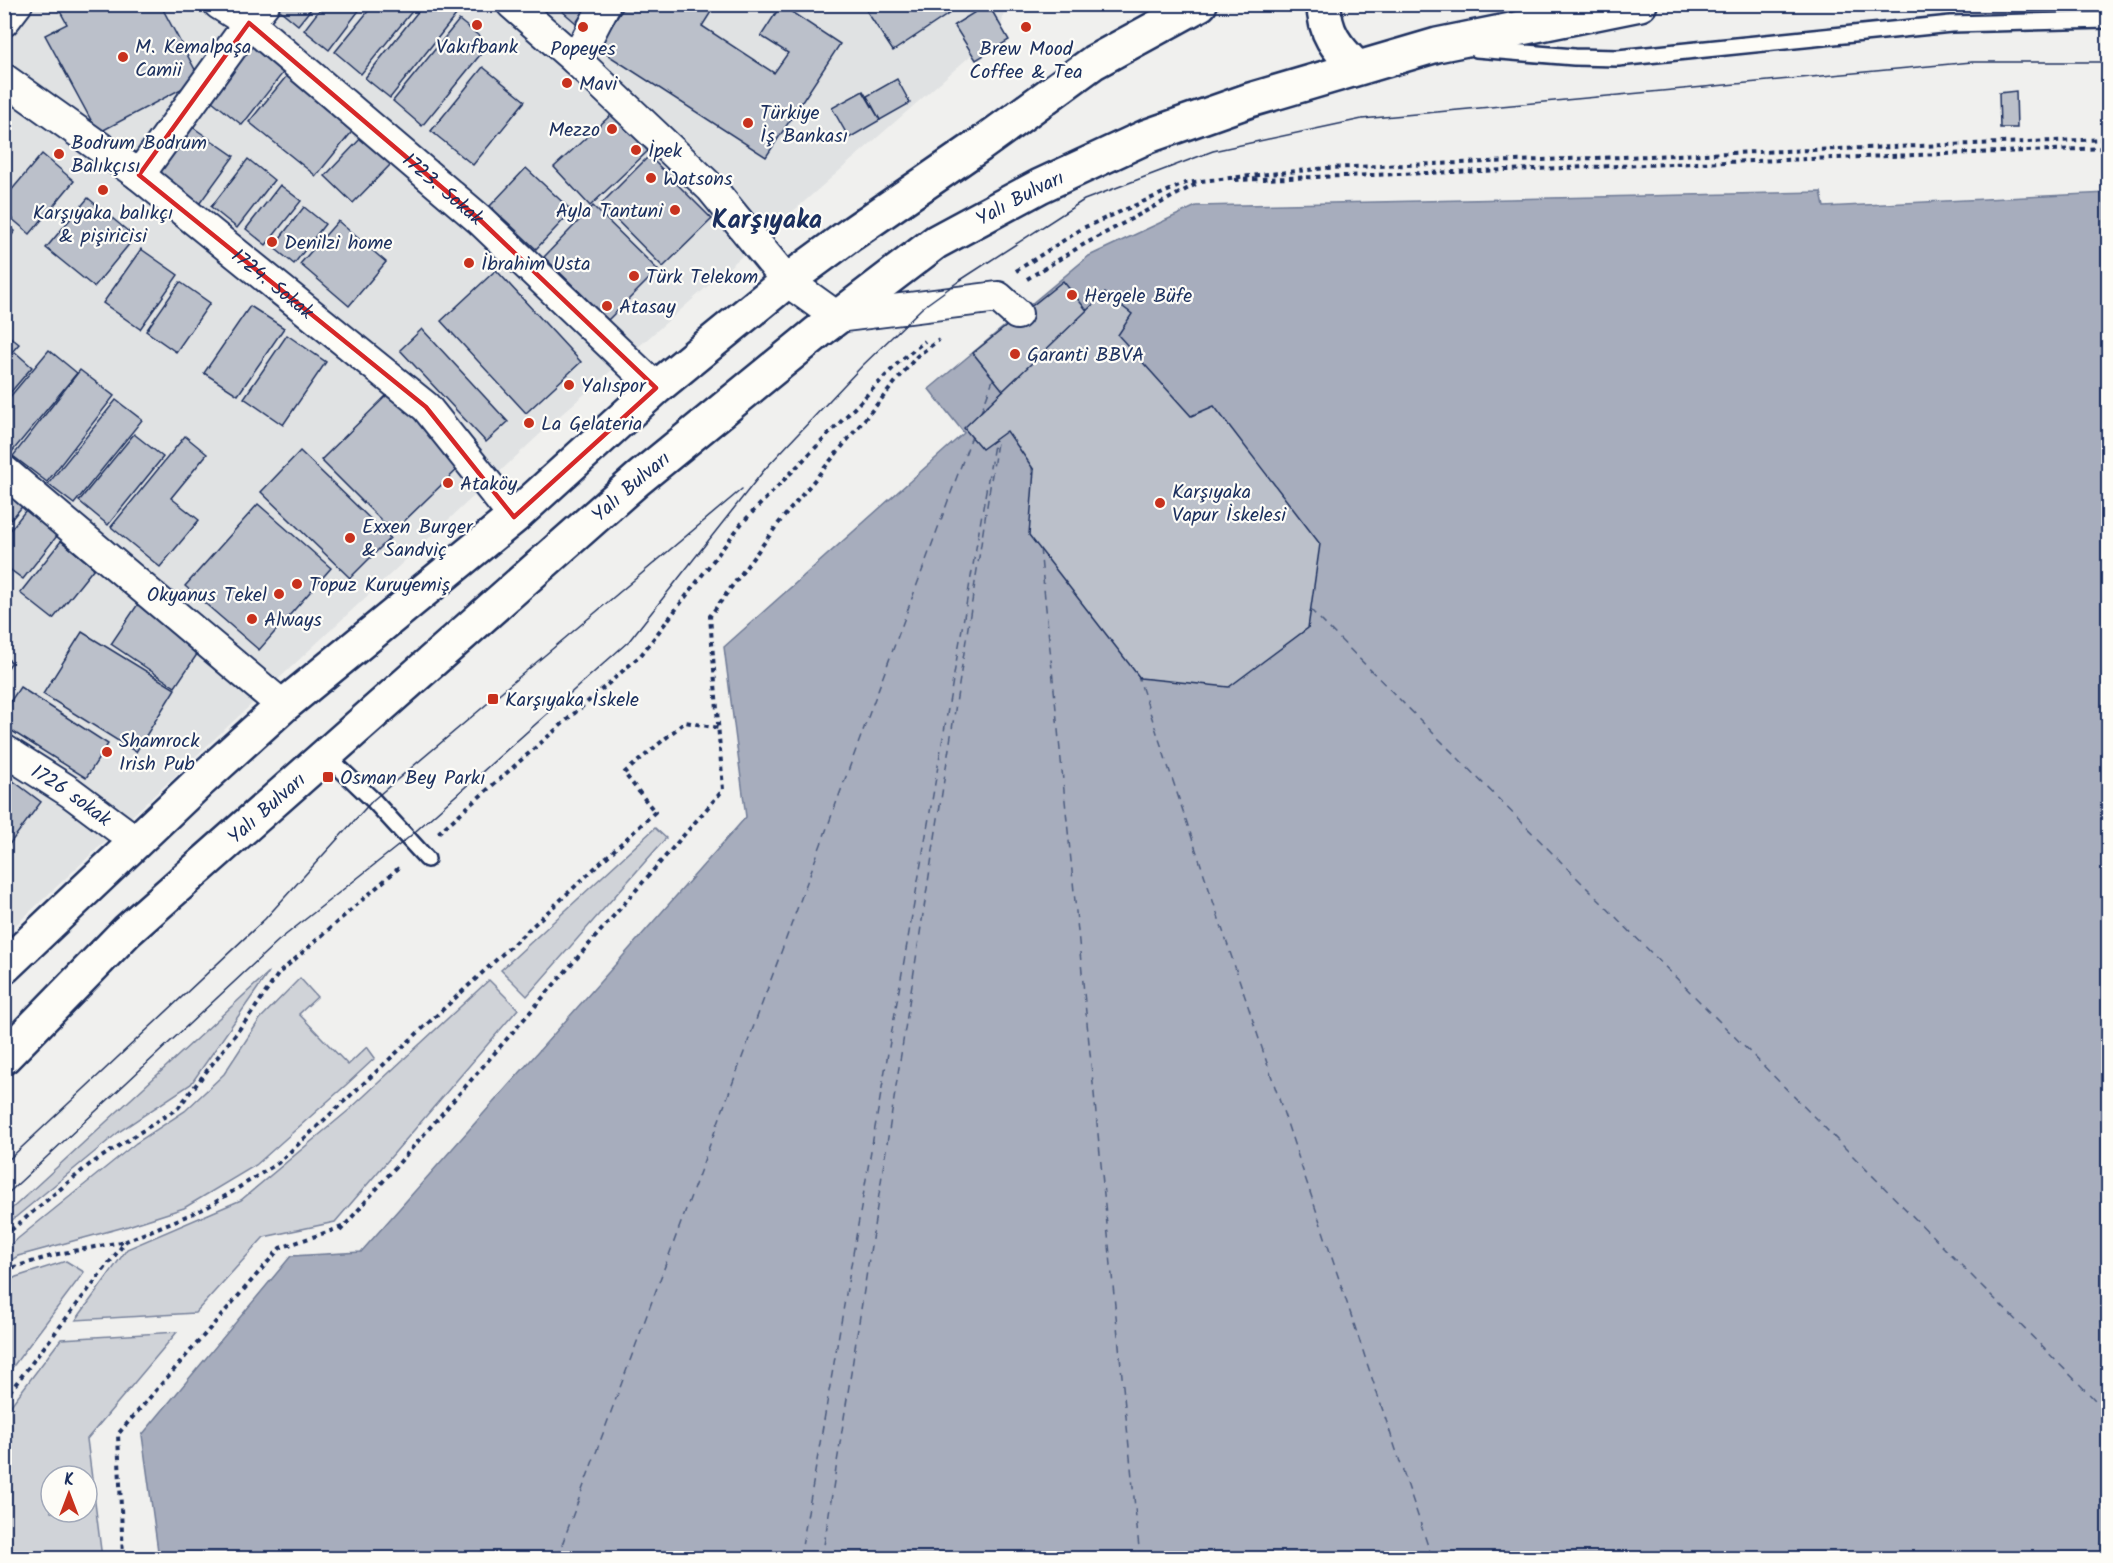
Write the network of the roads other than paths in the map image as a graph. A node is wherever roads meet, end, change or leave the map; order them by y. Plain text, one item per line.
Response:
1 (17, 4) edge
2 (219, 4) edge
3 (512, 4) edge
4 (605, 4) edge
5 (1200, 4) edge
6 (1324, 4) edge
7 (1640, 4) edge
8 (256, 14) edge
9 (2109, 20) edge
10 (4, 21) edge
11 (1437, 45) junction
12 (576, 60) junction
13 (1356, 67) junction
14 (4, 79) edge
15 (139, 175) junction
16 (787, 281) junction
17 (998, 303) road end
18 (837, 317) junction
19 (656, 388) junction
20 (4, 471) edge
21 (514, 517) junction
22 (283, 706) junction
23 (4, 750) edge
24 (327, 756) junction
25 (137, 842) junction
26 (423, 855) road end
27 (4, 967) edge
28 (4, 1057) edge

1 - 10 street
2 - 8 street, 1723. Sokak
3 - 12 street
4 - 12 street
5 - 16 main road
6 - 13 main road
7 - 11 main road
8 - 15 street
8 - 19 street, 1723. Sokak
9 - 11 lane
11 - 13 main road, Yalı Bulvarı
12 - 16 street
13 - 18 main road, Yalı Bulvarı
14 - 15 street, 1724. Sokak
15 - 21 street, 1724. Sokak
16 - 18 street
16 - 19 main road
17 - 18 street
18 - 24 main road, Yalı Bulvarı
19 - 21 main road
20 - 22 street
21 - 22 main road
22 - 25 main road
23 - 25 street, 1726 sokak
24 - 26 lane
24 - 28 main road, Yalı Bulvarı
25 - 27 main road

